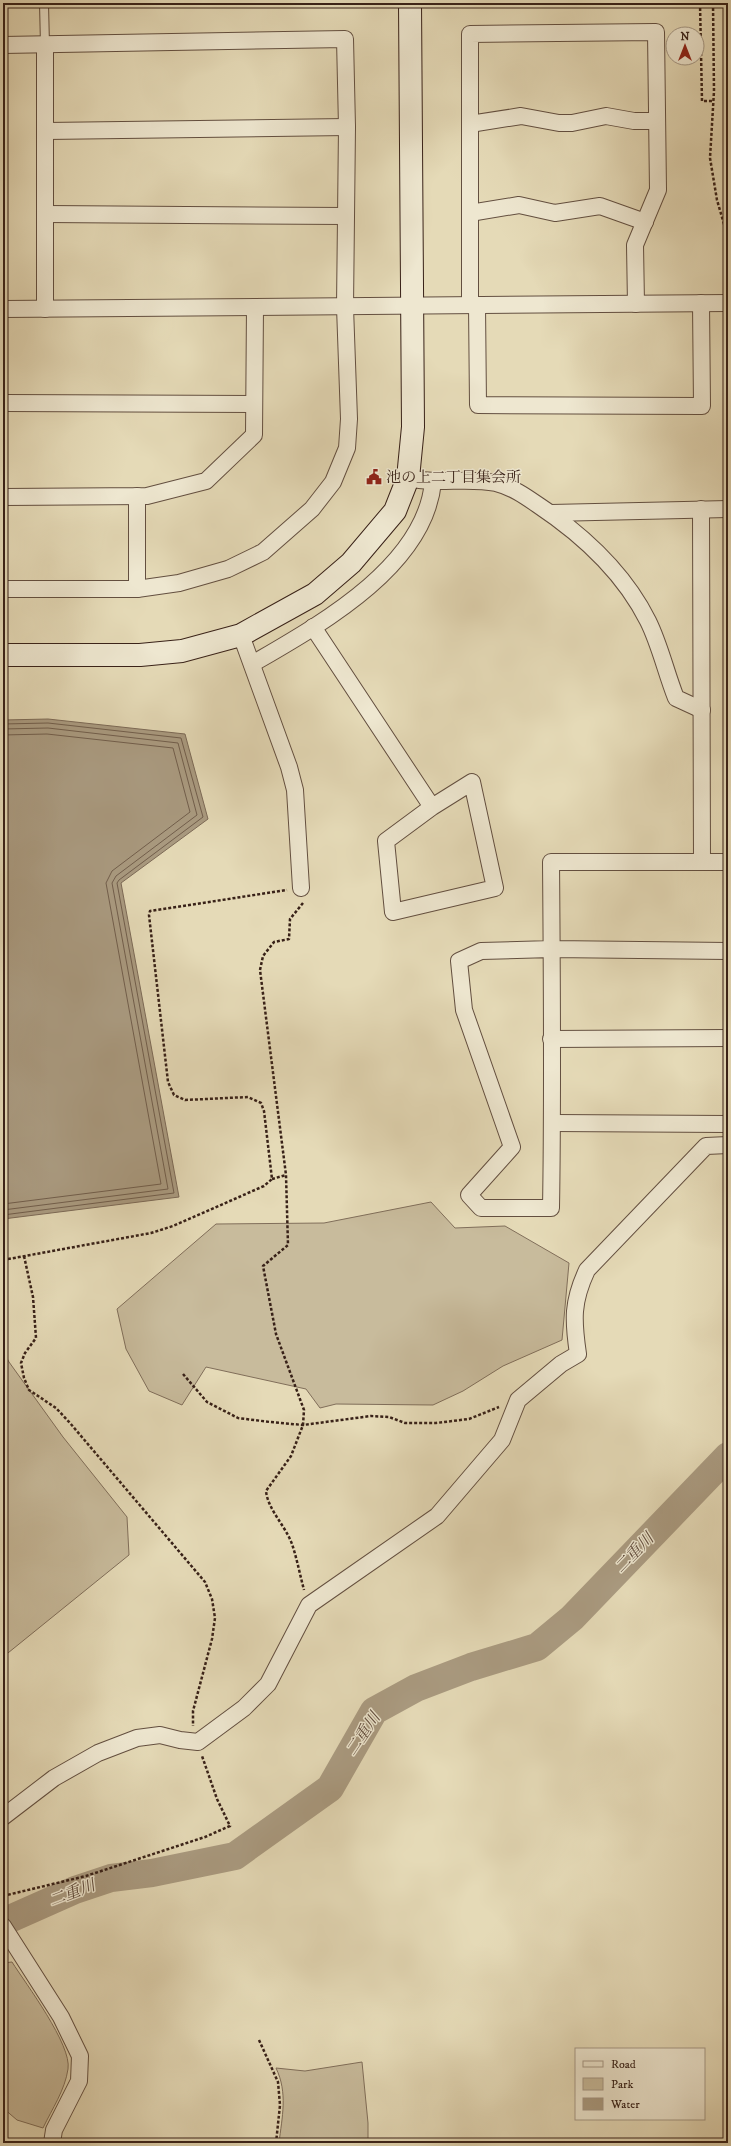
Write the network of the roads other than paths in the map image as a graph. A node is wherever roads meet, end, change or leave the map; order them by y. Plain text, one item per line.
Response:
1 (44, 3) edge
2 (410, 3) edge
3 (3, 45) edge
4 (45, 46) junction
5 (657, 120) junction
6 (470, 124) junction
7 (347, 128) junction
8 (46, 131) junction
9 (470, 212) junction
10 (46, 214) junction
11 (346, 216) junction
12 (644, 222) junction
13 (701, 303) junction
14 (728, 303) edge
15 (636, 304) junction
16 (473, 305) junction
17 (412, 306) junction
18 (255, 307) junction
19 (346, 307) junction
20 (3, 309) edge
21 (45, 309) junction
22 (3, 404) edge
23 (254, 404) junction
24 (408, 478) junction
25 (433, 482) junction
26 (137, 496) junction
27 (3, 497) edge
28 (701, 509) junction
29 (728, 509) edge
30 (551, 513) junction
31 (137, 588) junction
32 (3, 589) edge
33 (313, 627) junction
34 (241, 635) junction
35 (3, 655) edge
36 (252, 664) junction
37 (702, 710) junction
38 (432, 807) junction
39 (702, 862) junction
40 (728, 862) edge
41 (301, 888) road end
42 (552, 949) junction
43 (728, 951) edge
44 (728, 1038) edge
45 (552, 1039) junction
46 (553, 1123) junction
47 (728, 1124) edge
48 (728, 1145) edge
49 (3, 1817) edge
50 (3, 1926) edge
51 (52, 2143) edge

1 - 4 lane
2 - 17 street
3 - 4 street
4 - 7 street
4 - 8 street
5 - 6 street
5 - 6 street
5 - 12 street
6 - 9 street
7 - 8 street
7 - 11 street
8 - 10 street
9 - 12 street
9 - 16 street
10 - 11 street
10 - 21 street
11 - 19 street
12 - 15 street
13 - 14 street
13 - 15 street
13 - 16 street
15 - 16 street
16 - 17 street
17 - 19 street
17 - 24 street
18 - 19 street
18 - 21 street
18 - 23 street
19 - 31 street
20 - 21 street
22 - 23 street
23 - 26 street
24 - 25 street
24 - 34 street
25 - 30 street
25 - 33 street
26 - 27 street
26 - 31 street
28 - 29 street
28 - 30 street
28 - 37 street
30 - 37 street
31 - 32 street
33 - 36 street
33 - 38 street
34 - 35 street
34 - 36 street
36 - 41 street
37 - 39 street
38 - 38 street
39 - 40 street
39 - 42 street
42 - 43 street
42 - 45 street
42 - 46 street
44 - 45 street
45 - 46 street
46 - 47 street
48 - 49 street
50 - 51 street

